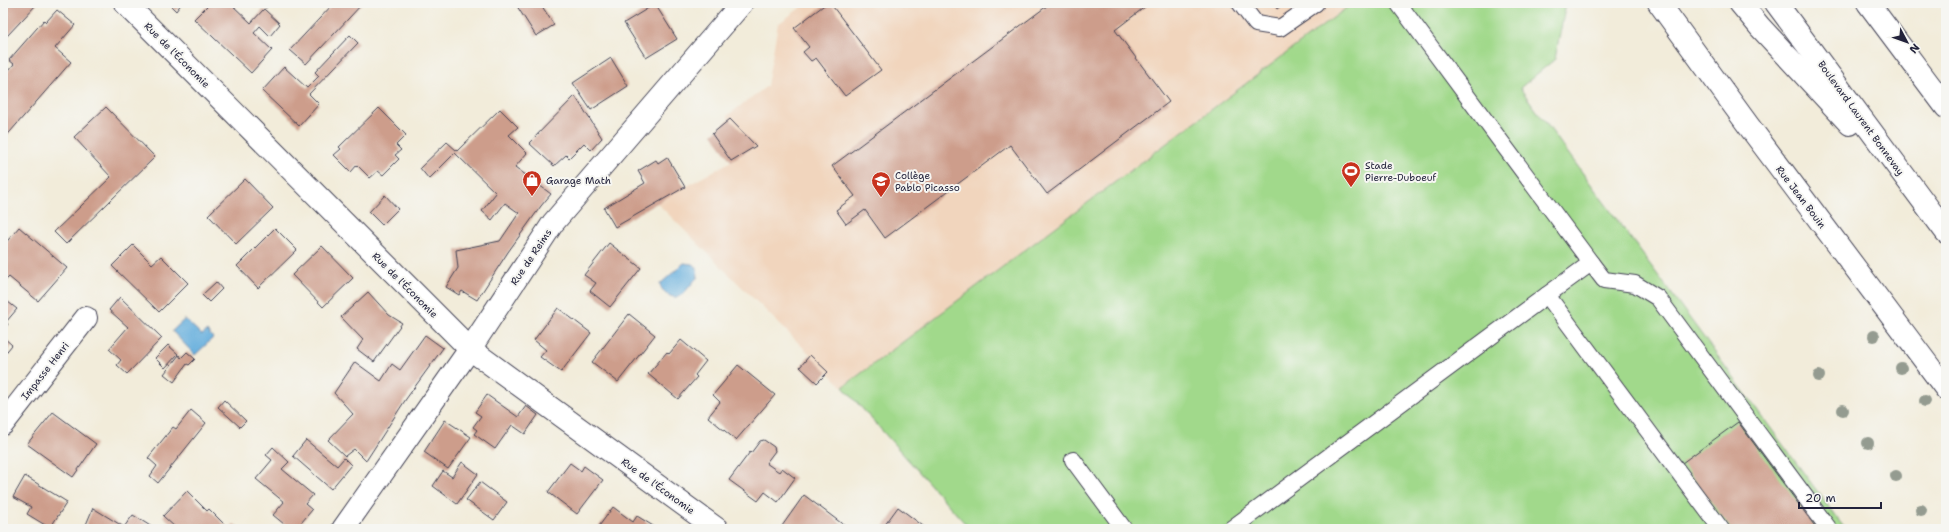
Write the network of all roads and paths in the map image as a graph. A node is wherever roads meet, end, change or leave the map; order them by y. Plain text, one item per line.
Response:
1 (126, 3) edge
2 (1240, 3) edge
3 (1316, 3) edge
4 (1398, 3) edge
5 (1659, 3) edge
6 (1740, 3) edge
7 (1776, 3) edge
8 (1868, 3) edge
9 (735, 6) edge
10 (1946, 107) edge
11 (1921, 199) junction
12 (1946, 232) edge
13 (1591, 263) junction
14 (1547, 295) junction
15 (86, 318) dead end
16 (470, 349) junction
17 (1946, 389) edge
18 (3, 424) edge
19 (1073, 460) dead end
20 (343, 529) edge
21 (717, 529) edge
22 (1124, 529) edge
23 (1231, 529) edge
24 (1721, 529) edge
25 (1829, 529) edge

1 - 16 main road, Rue de l'Économie
2 - 3 lane
4 - 13 lane
5 - 17 main road, Rue Jean Bouin
6 - 11 main road
7 - 11 main road, Boulevard Laurent Bonnevay
8 - 10 main road
9 - 16 main road, Rue de Reims
11 - 12 main road, Boulevard Laurent Bonnevay
13 - 14 lane
13 - 25 lane
14 - 23 lane
14 - 24 lane
15 - 18 main road, Impasse Henri
16 - 20 main road, Rue de Reims
16 - 21 main road, Rue de l'Économie
19 - 22 lane

